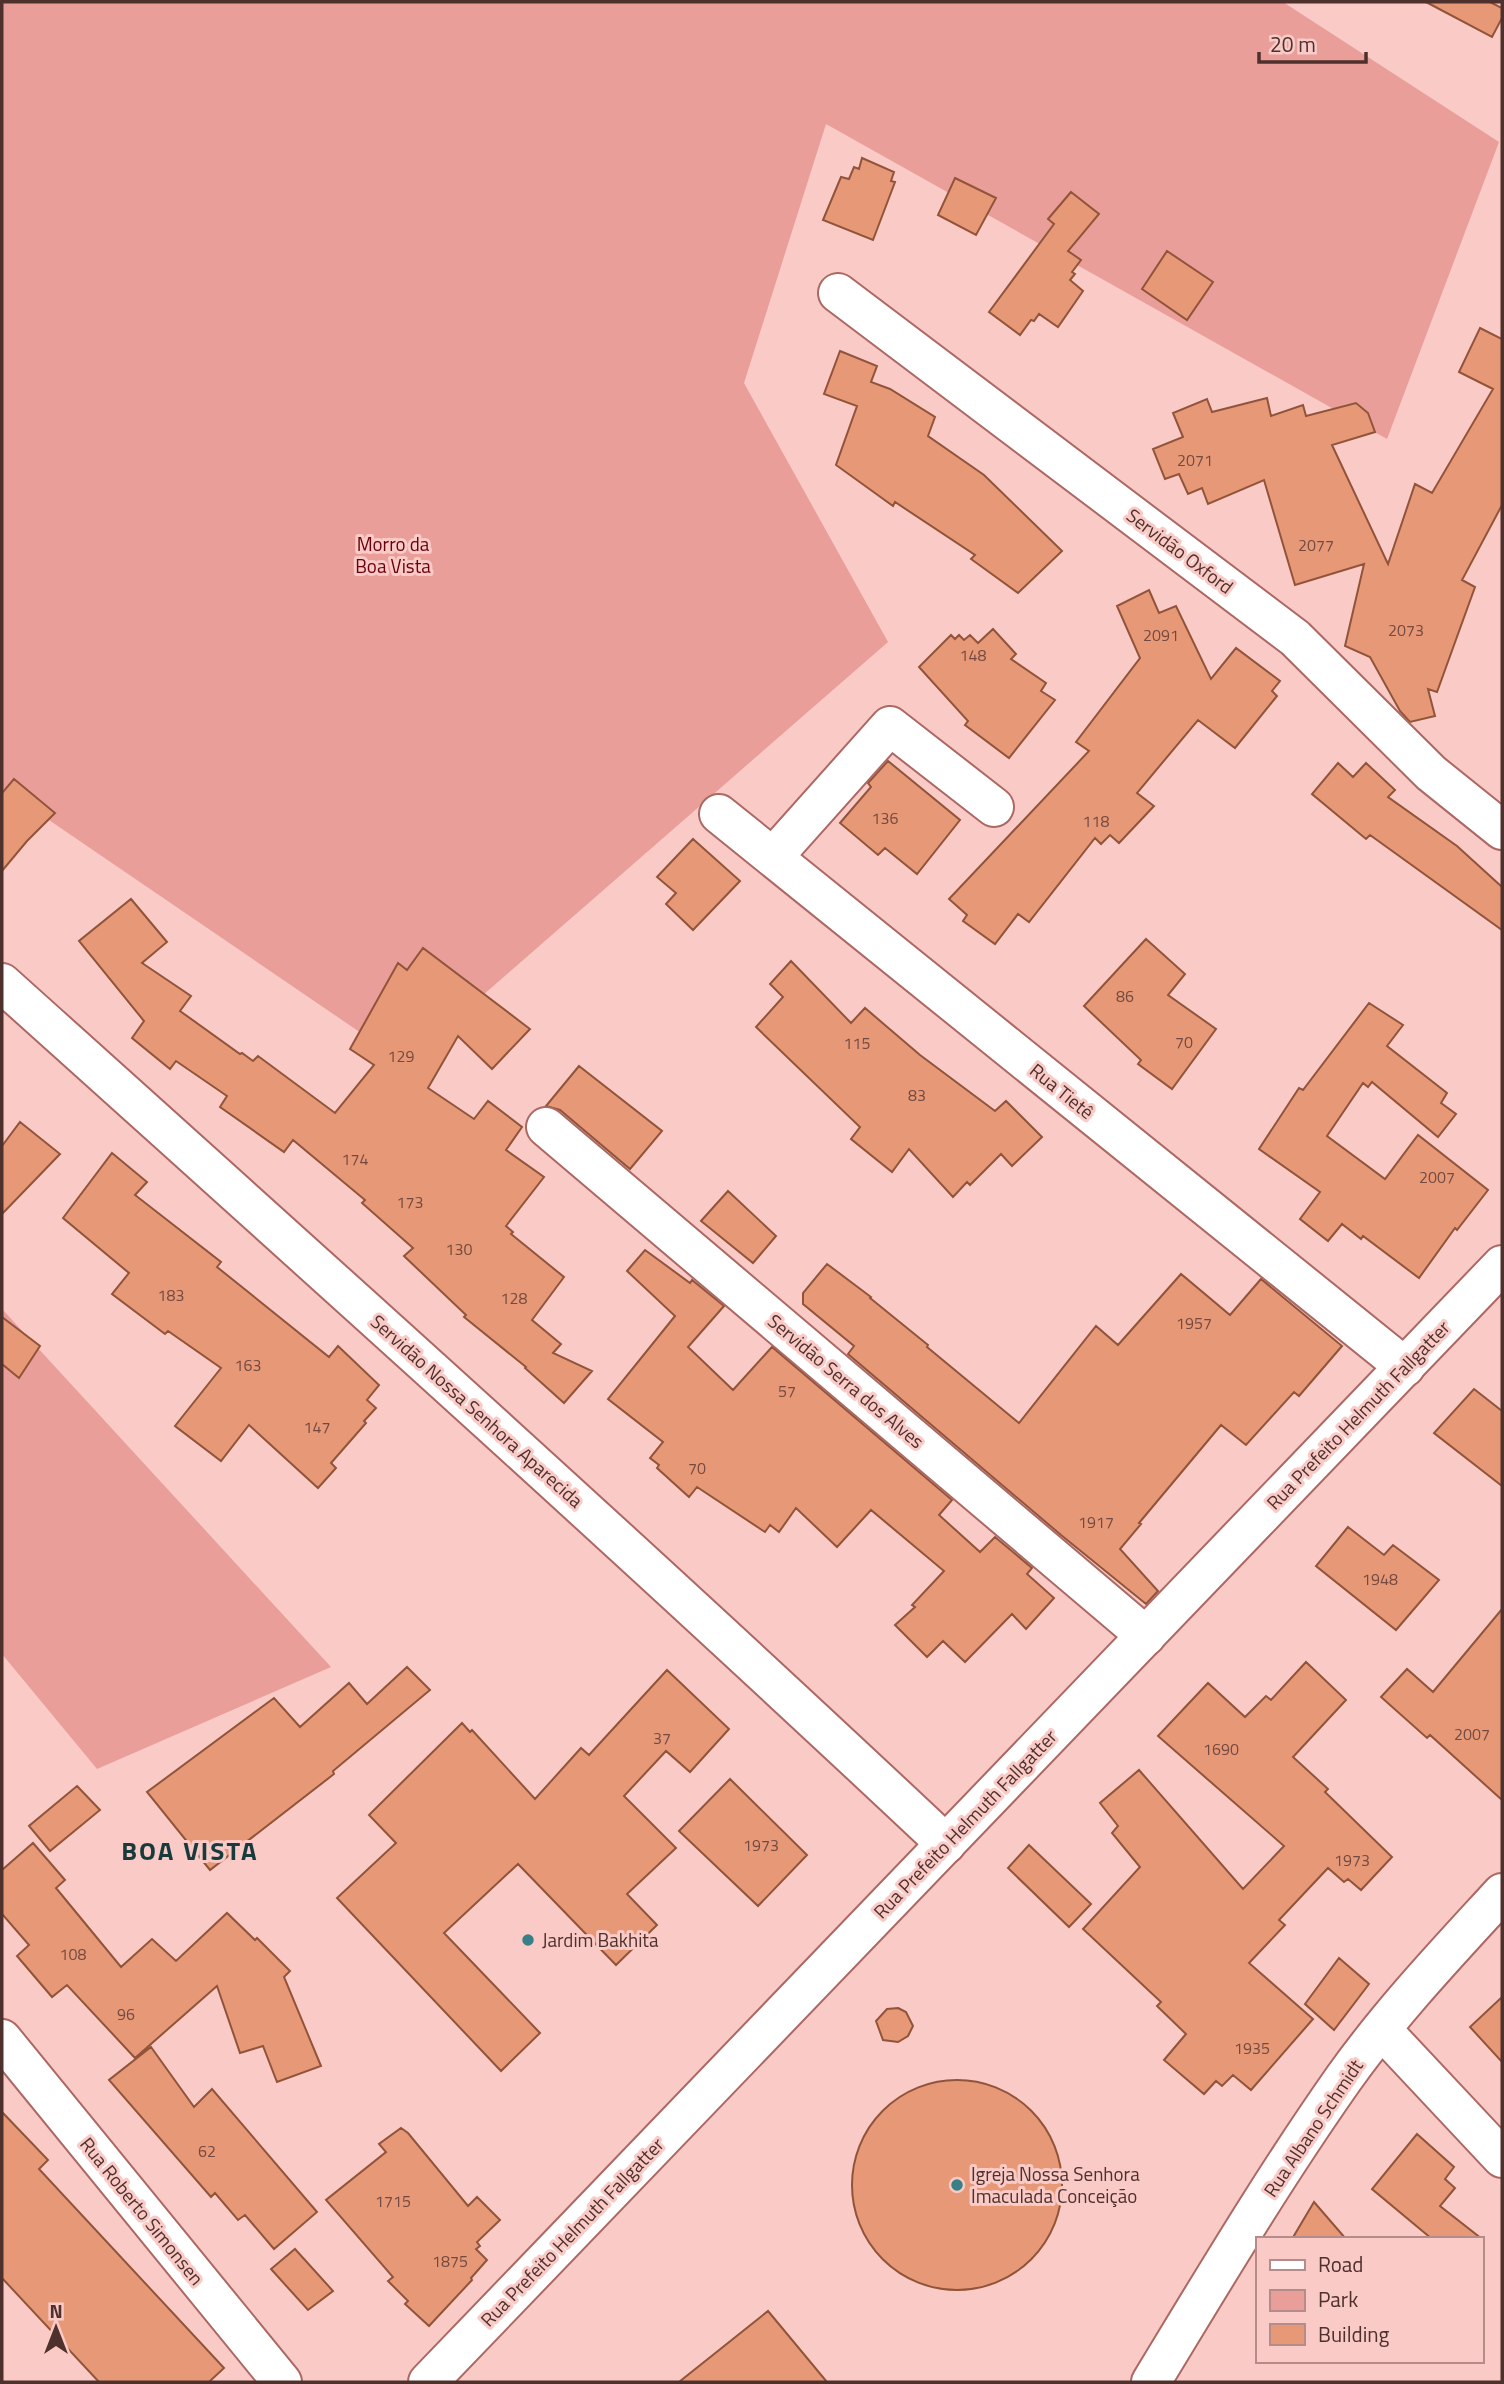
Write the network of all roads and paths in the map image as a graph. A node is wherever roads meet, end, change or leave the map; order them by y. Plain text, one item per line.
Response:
1 (838, 293) dead end
2 (994, 807) dead end
3 (719, 814) dead end
4 (1502, 830) edge
5 (773, 857) junction
6 (2, 983) edge
7 (546, 1127) dead end
8 (1502, 1265) edge
9 (1405, 1367) junction
10 (1146, 1636) junction
11 (946, 1844) junction
12 (1502, 1893) edge
13 (1382, 2030) junction
14 (2, 2039) edge
15 (1502, 2158) edge
16 (282, 2382) edge
17 (428, 2382) edge
18 (1151, 2382) edge

1 - 4 street, Servidão Oxford
2 - 5 street
3 - 5 street, Rua Tietê
5 - 9 street, Rua Tietê
6 - 11 street, Servidão Nossa Senhora Aparecida
7 - 10 street, Servidão Serra dos Alves
8 - 9 street, Rua Prefeito Helmuth Fallgatter
9 - 10 street, Rua Prefeito Helmuth Fallgatter
10 - 11 street, Rua Prefeito Helmuth Fallgatter
11 - 17 street, Rua Prefeito Helmuth Fallgatter
12 - 13 street, Rua Albano Schmidt
13 - 15 street
13 - 18 street, Rua Albano Schmidt
14 - 16 street, Rua Roberto Simonsen

